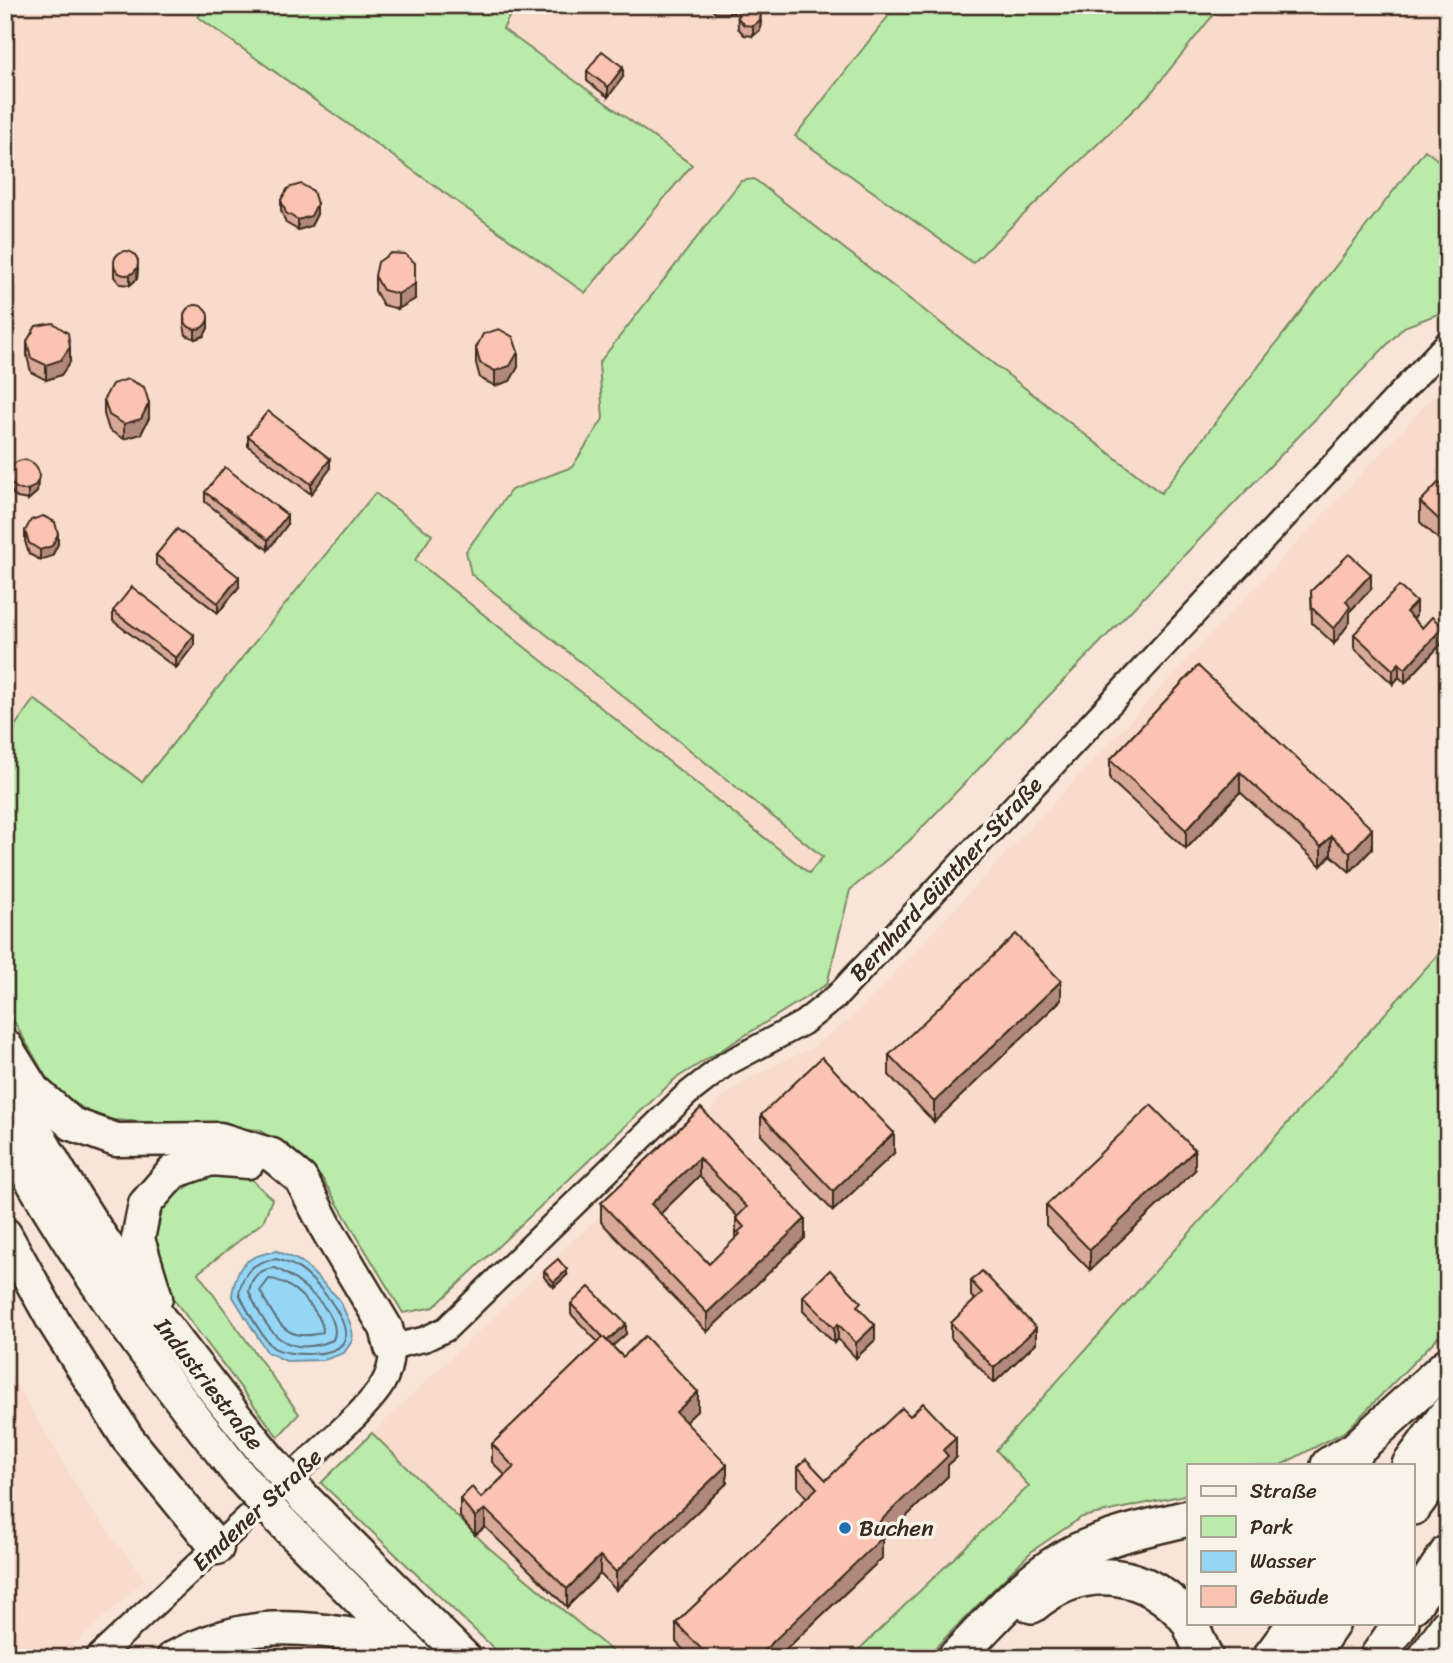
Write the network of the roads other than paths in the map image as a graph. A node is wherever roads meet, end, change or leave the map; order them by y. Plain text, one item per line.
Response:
1 (1448, 342) edge
2 (5, 1045) edge
3 (5, 1069) edge
4 (5, 1133) edge
5 (328, 1231) junction
6 (5, 1234) edge
7 (166, 1328) junction
8 (391, 1347) junction
9 (1448, 1365) edge
10 (1448, 1413) edge
11 (1448, 1460) edge
12 (1331, 1464) edge
13 (1411, 1464) edge
14 (1414, 1506) edge
15 (1187, 1518) edge
16 (217, 1548) junction
17 (1448, 1553) edge
18 (1414, 1604) edge
19 (1187, 1620) edge
20 (1190, 1624) edge
21 (1295, 1624) edge
22 (1331, 1624) edge
23 (1400, 1624) edge
24 (1448, 1626) edge
25 (408, 1650) edge
26 (97, 1658) edge
27 (173, 1658) edge
28 (465, 1658) edge
29 (955, 1658) edge
30 (980, 1658) edge
31 (1205, 1658) edge
32 (1270, 1658) edge
33 (1308, 1658) edge
34 (1377, 1658) edge
35 (1426, 1658) edge

1 - 8 street, Bernhard-Günther-Straße
2 - 5 highway
3 - 7 highway, Industriestraße
4 - 25 highway, Industriestraße, bridge
5 - 7 highway
5 - 8 highway
6 - 16 highway
7 - 28 highway, Industriestraße, bridge
8 - 16 street, Emdener Straße
9 - 12 highway
10 - 13 highway
11 - 14 highway
15 - 29 highway
16 - 26 street, Emdener Straße
17 - 18 highway
19 - 30 highway
20 - 31 highway
21 - 32 highway
22 - 33 highway
23 - 34 highway
24 - 35 highway
25 - 27 highway

